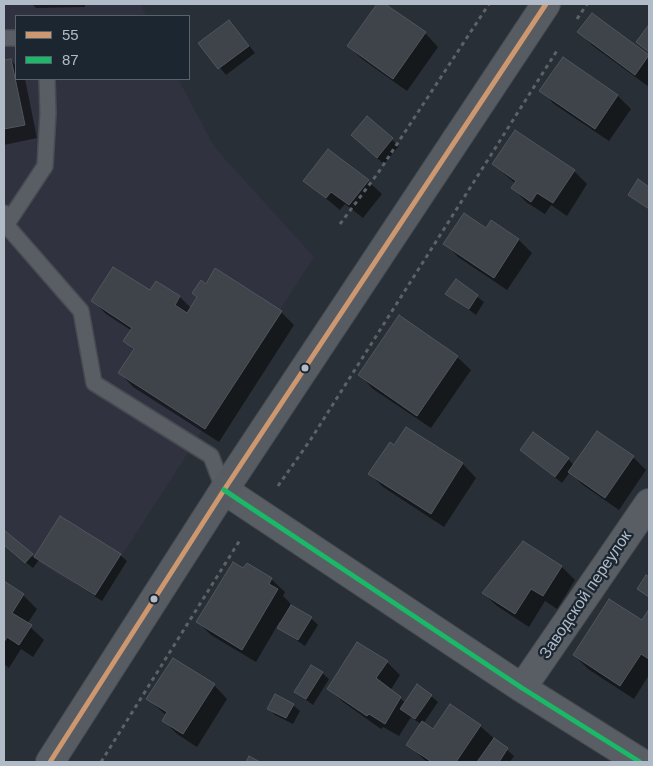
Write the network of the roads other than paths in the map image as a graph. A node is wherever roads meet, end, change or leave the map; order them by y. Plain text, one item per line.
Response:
1 (546, 4) edge
2 (47, 80) edge
3 (5, 219) edge
4 (224, 490) junction
5 (649, 503) edge
6 (522, 688) junction
7 (50, 762) edge
8 (640, 762) edge

1 - 4 main road
2 - 3 lane
3 - 4 lane
4 - 6 street
4 - 7 main road
5 - 6 street, Заводской переулок
6 - 8 street

